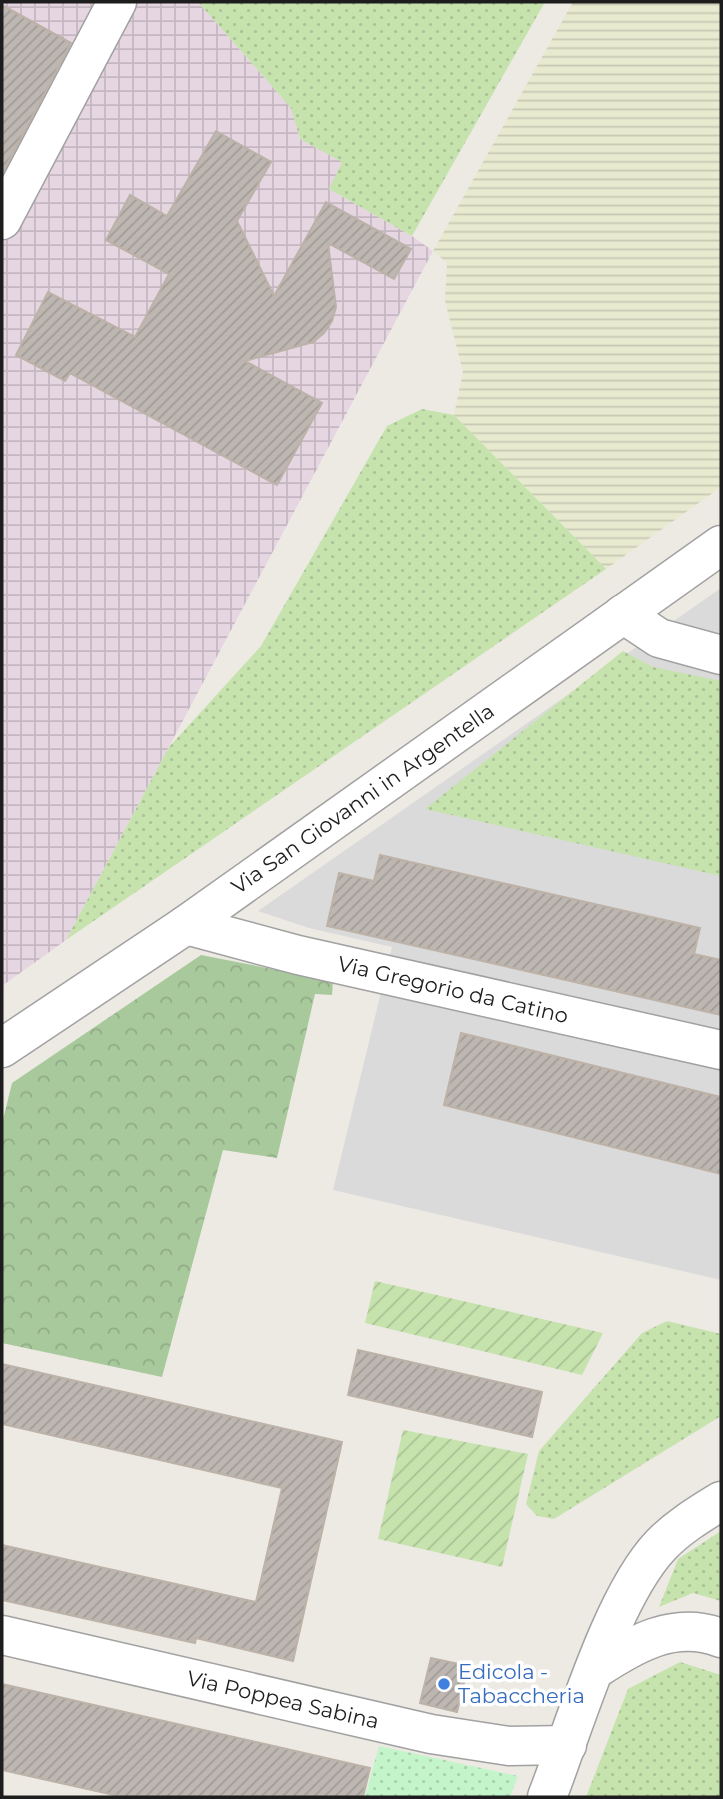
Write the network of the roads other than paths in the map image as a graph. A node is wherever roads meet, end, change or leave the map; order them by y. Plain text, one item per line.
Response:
1 (117, 2) edge
2 (2, 220) edge
3 (721, 545) edge
4 (623, 614) junction
5 (721, 655) edge
6 (186, 925) junction
7 (2, 1048) edge
8 (721, 1051) edge
9 (721, 1501) edge
10 (2, 1636) edge
11 (721, 1638) edge
12 (596, 1669) junction
13 (567, 1745) junction
14 (547, 1797) edge

1 - 2 street
3 - 4 street, Via San Giovanni in Argentella
4 - 5 street
4 - 6 street, Via San Giovanni in Argentella
6 - 7 street, Via San Giovanni in Argentella
6 - 8 street, Via Gregorio da Catino
9 - 12 street
10 - 13 street, Via Poppea Sabina
11 - 12 street
12 - 13 street
13 - 14 street

